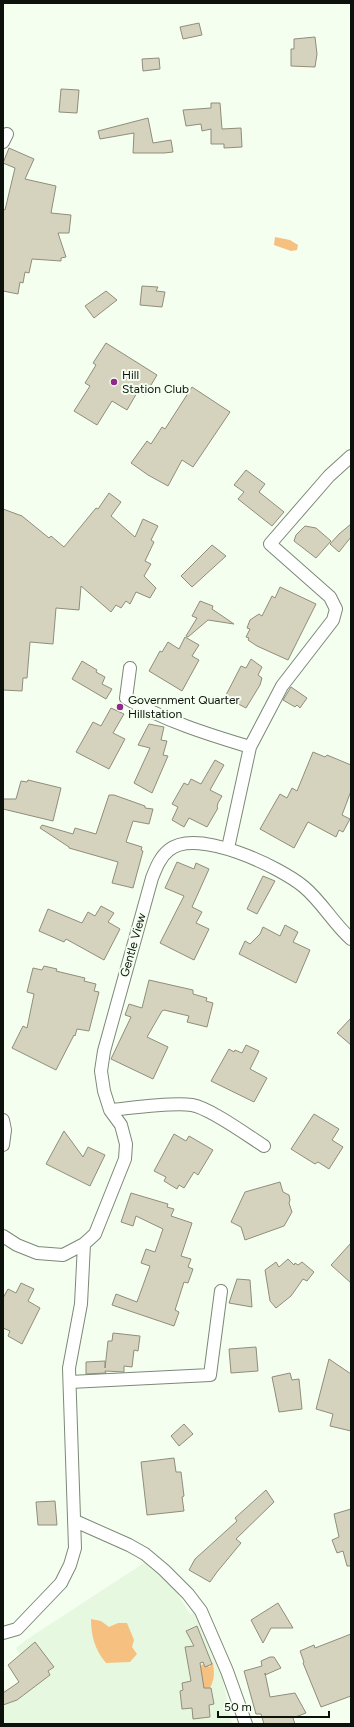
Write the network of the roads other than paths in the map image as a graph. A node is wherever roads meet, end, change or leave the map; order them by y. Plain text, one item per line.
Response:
1 (351, 456) edge
2 (130, 668) dead end
3 (250, 747) junction
4 (228, 848) junction
5 (351, 939) edge
6 (110, 1110) junction
7 (3, 1120) edge
8 (3, 1145) edge
9 (264, 1146) dead end
10 (3, 1236) edge
11 (84, 1244) junction
12 (221, 1291) dead end
13 (70, 1382) junction
14 (75, 1522) junction
15 (3, 1633) edge
16 (246, 1724) edge

1 - 3 street
2 - 3 street
3 - 4 street
4 - 5 street, Gentle View
4 - 6 street, Gentle View
6 - 9 street
6 - 11 street, Gentle View
7 - 8 street
10 - 11 street, Gentle View
11 - 13 street
12 - 13 street
13 - 14 street
14 - 15 street
14 - 16 street

